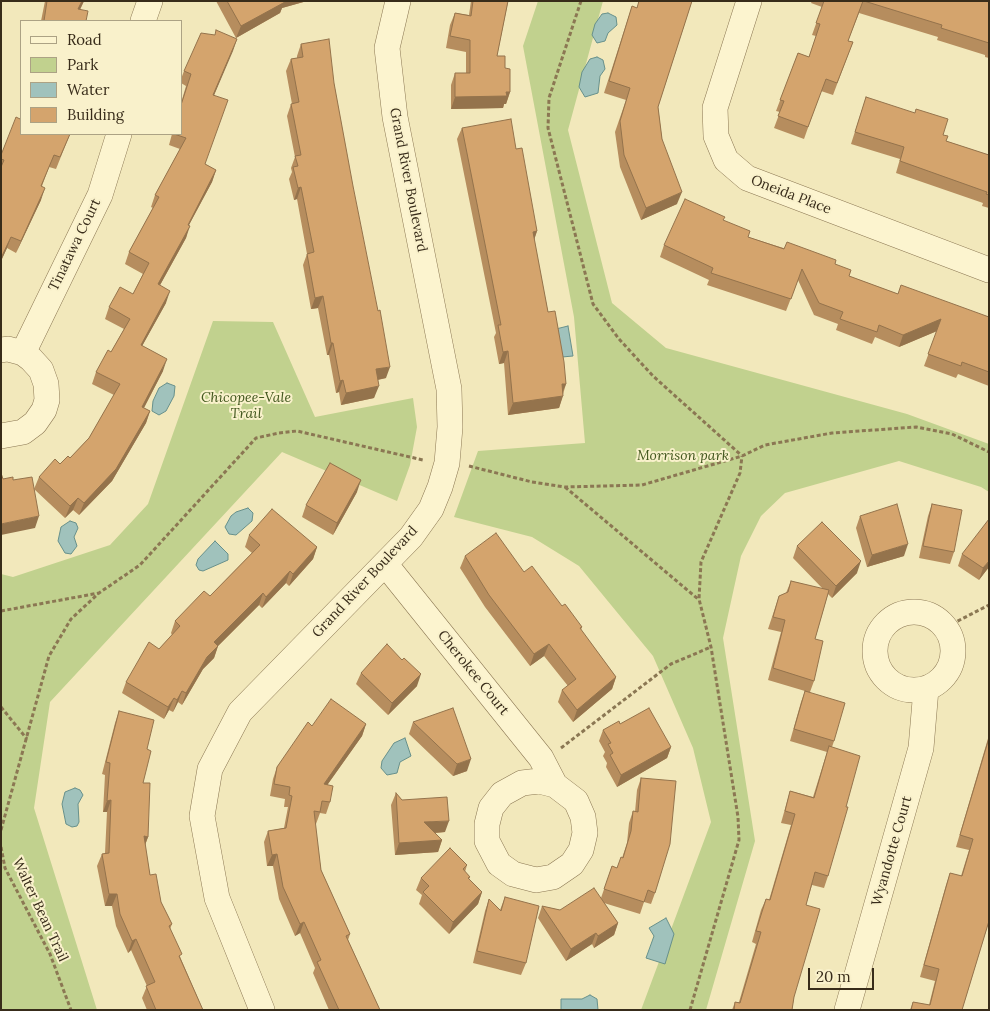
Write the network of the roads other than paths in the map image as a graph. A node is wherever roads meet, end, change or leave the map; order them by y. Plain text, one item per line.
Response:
1 (150, 1) edge
2 (398, 1) edge
3 (749, 1) edge
4 (143, 20) edge
5 (119, 135) edge
6 (989, 270) edge
7 (12, 351) edge
8 (1, 436) edge
9 (386, 565) junction
10 (926, 689) junction
11 (555, 785) dead end
12 (262, 1010) edge
13 (846, 1010) edge

1 - 4 street
2 - 9 street, Grand River Boulevard
3 - 6 street, Oneida Place
5 - 7 street, Tinatawa Court
7 - 8 street, Tinatawa Court
9 - 11 street, Cherokee Court
9 - 12 street, Grand River Boulevard
10 - 10 street
10 - 13 street, Wyandotte Court

